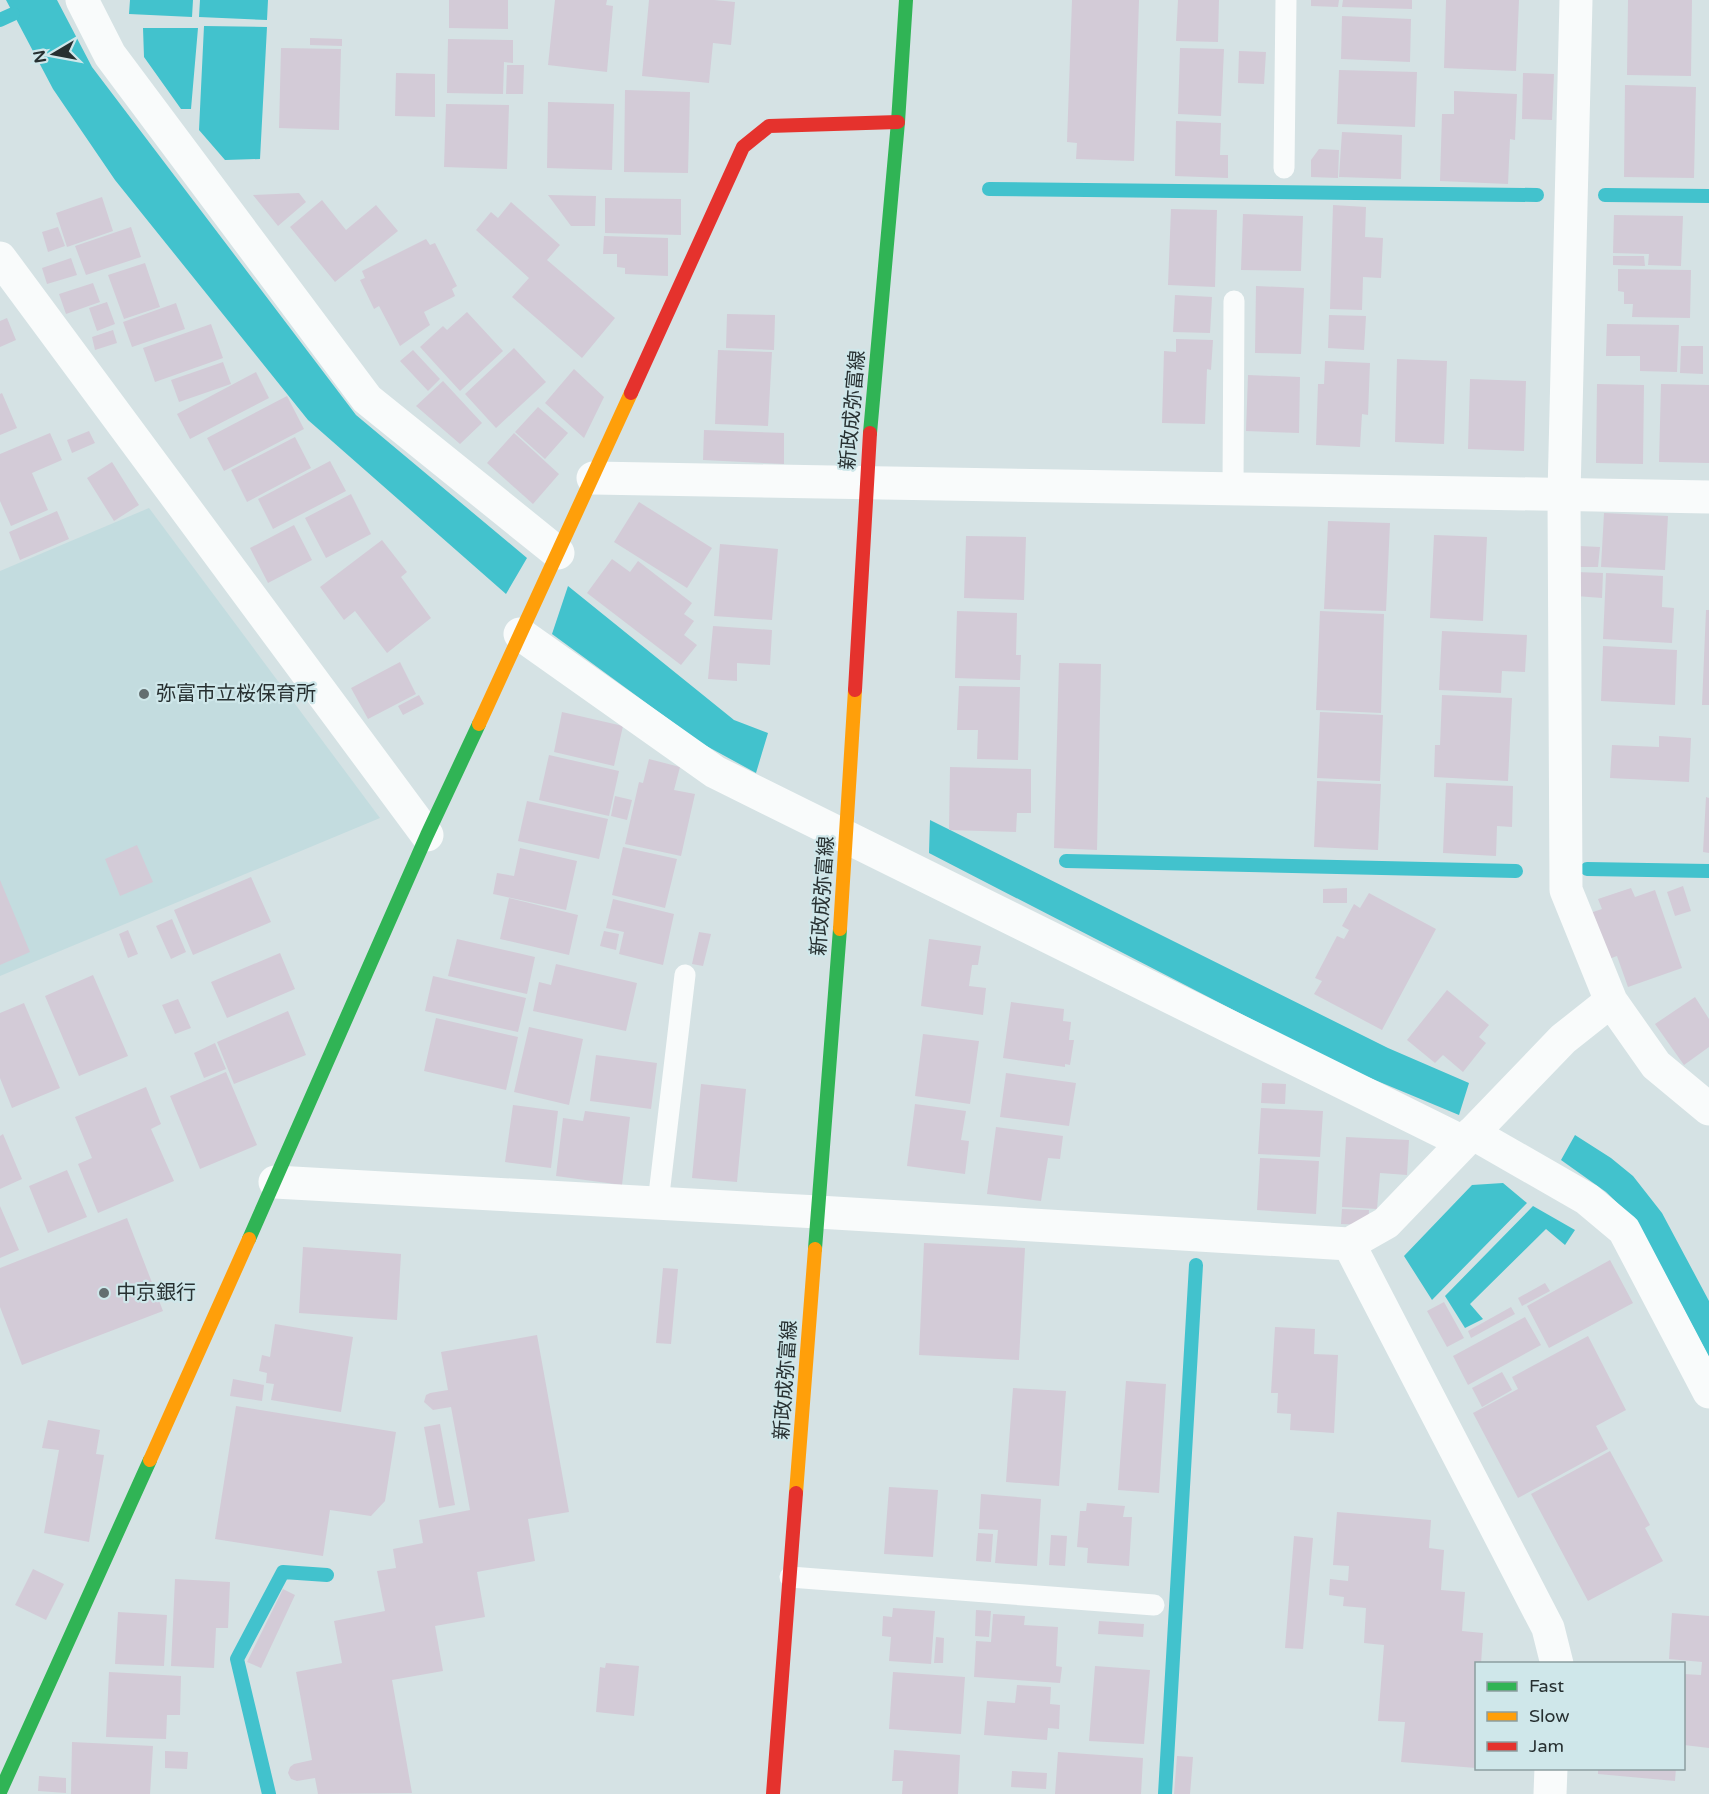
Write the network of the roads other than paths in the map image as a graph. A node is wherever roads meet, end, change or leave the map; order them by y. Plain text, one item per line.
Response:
1 (82, 0) edge
2 (906, 0) edge
3 (1286, 0) edge
4 (1576, 0) edge
5 (898, 122) junction
6 (1284, 168) dead end
7 (0, 258) edge
8 (1234, 300) dead end
9 (593, 478) junction
10 (867, 481) junction
11 (1233, 488) junction
12 (1564, 494) junction
13 (1709, 497) edge
14 (558, 553) junction
15 (520, 633) junction
16 (427, 835) junction
17 (847, 839) junction
18 (685, 975) dead end
19 (1611, 1001) junction
20 (1709, 1109) edge
21 (1468, 1138) junction
22 (275, 1182) junction
23 (658, 1203) junction
24 (818, 1212) junction
25 (1349, 1244) junction
26 (1709, 1392) edge
27 (790, 1577) junction
28 (1154, 1605) dead end
29 (1556, 1662) edge
30 (1551, 1770) edge
31 (0, 1791) edge
32 (773, 1794) edge
33 (1550, 1794) edge

1 - 14 street
2 - 5 street, 新政成弥富線
3 - 6 lane
4 - 12 street
5 - 9 street
5 - 10 street, 新政成弥富線
7 - 16 street
8 - 11 lane
9 - 10 street
9 - 14 street
10 - 11 street
10 - 17 street, 新政成弥富線
11 - 12 street
12 - 13 street
12 - 19 street
14 - 15 street
15 - 16 street
15 - 17 street
16 - 22 street
17 - 21 street
17 - 24 street, 新政成弥富線
18 - 23 lane
19 - 20 street
19 - 21 street
21 - 25 street
21 - 26 street
22 - 23 street
22 - 31 street
23 - 24 street
24 - 25 street
24 - 27 street, 新政成弥富線
25 - 29 street
27 - 28 lane
27 - 32 street, 新政成弥富線
30 - 33 street

